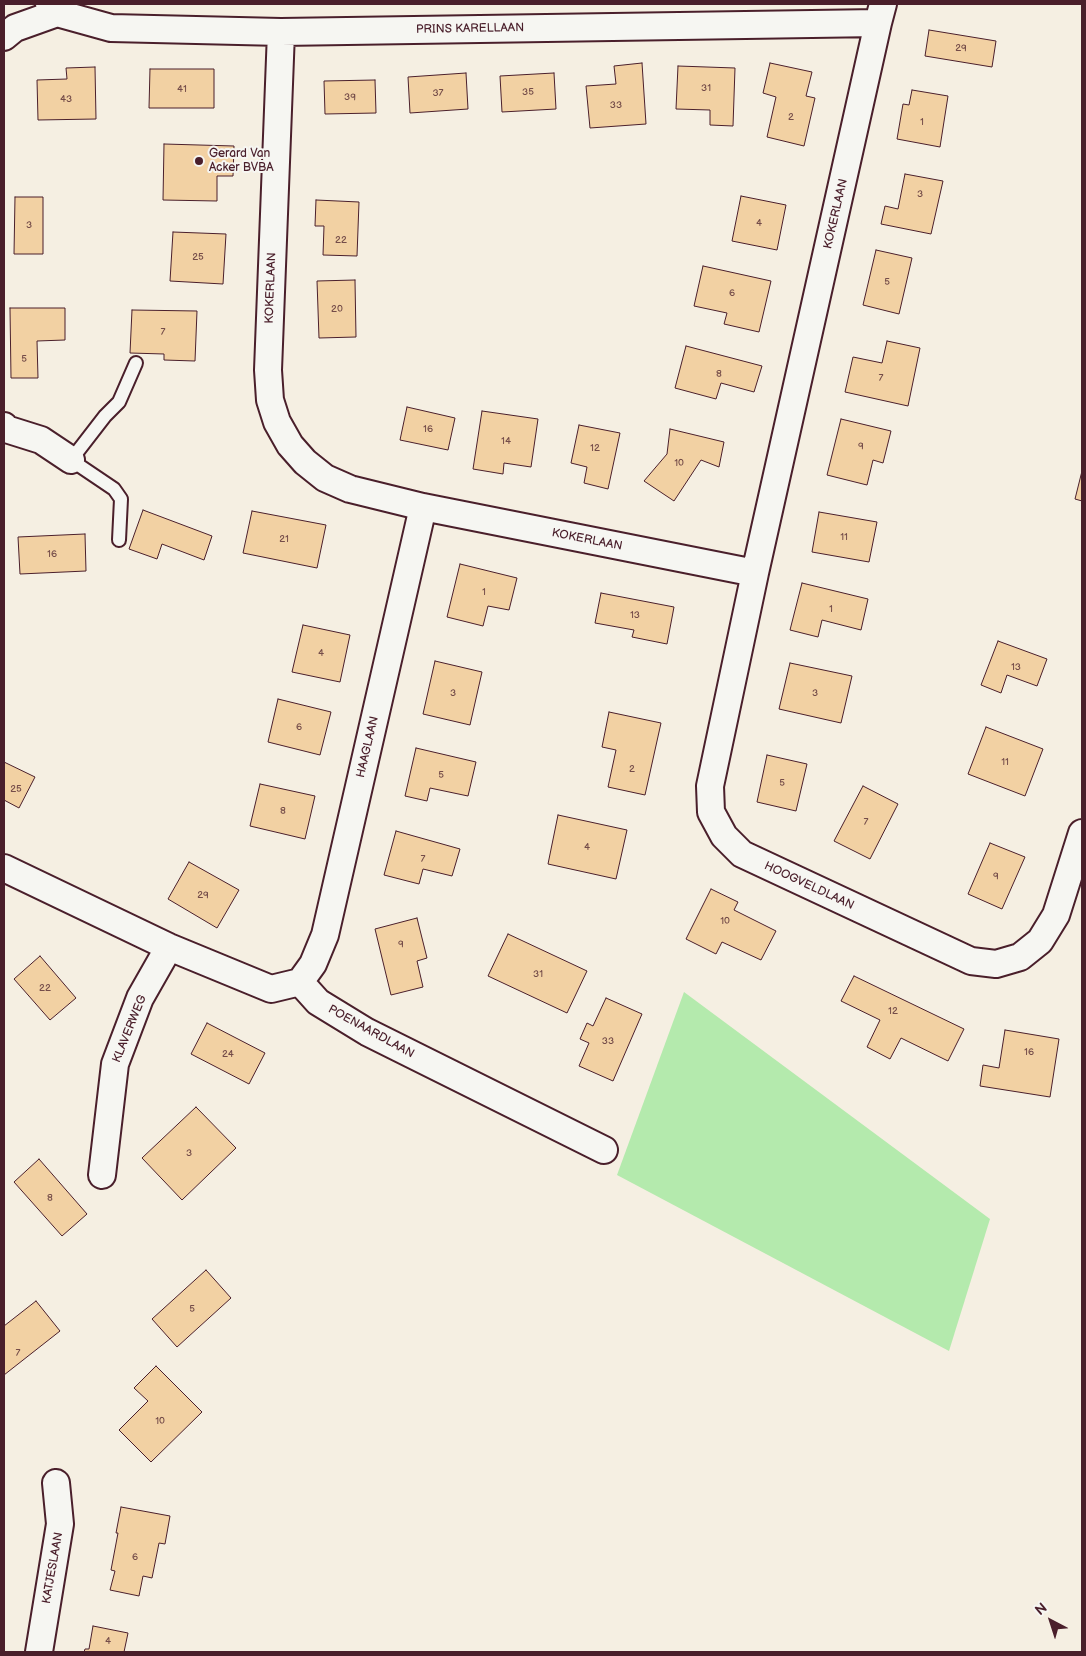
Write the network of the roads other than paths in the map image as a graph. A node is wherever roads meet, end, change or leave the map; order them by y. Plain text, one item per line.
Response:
1 (53, 9) edge
2 (880, 13) edge
3 (281, 32) junction
4 (4, 38) edge
5 (136, 363) dead end
6 (4, 426) edge
7 (72, 460) junction
8 (423, 507) junction
9 (119, 540) dead end
10 (755, 573) junction
11 (1082, 833) edge
12 (4, 868) edge
13 (169, 947) junction
14 (300, 982) junction
15 (604, 1150) dead end
16 (102, 1175) dead end
17 (56, 1483) dead end
18 (39, 1652) edge

1 - 3 street, PRINS KARELLAAN
1 - 4 street
2 - 3 street, PRINS KARELLAAN
2 - 10 street, KOKERLAAN
3 - 8 street, KOKERLAAN
5 - 7 lane
6 - 7 street
7 - 9 lane
8 - 10 street, KOKERLAAN
8 - 14 street, HAAGLAAN
10 - 11 street, HOOGVELDLAAN
12 - 13 street
13 - 14 street
13 - 16 street, KLAVERWEG
14 - 15 street, POENAARDLAAN
17 - 18 street, KATJESLAAN

